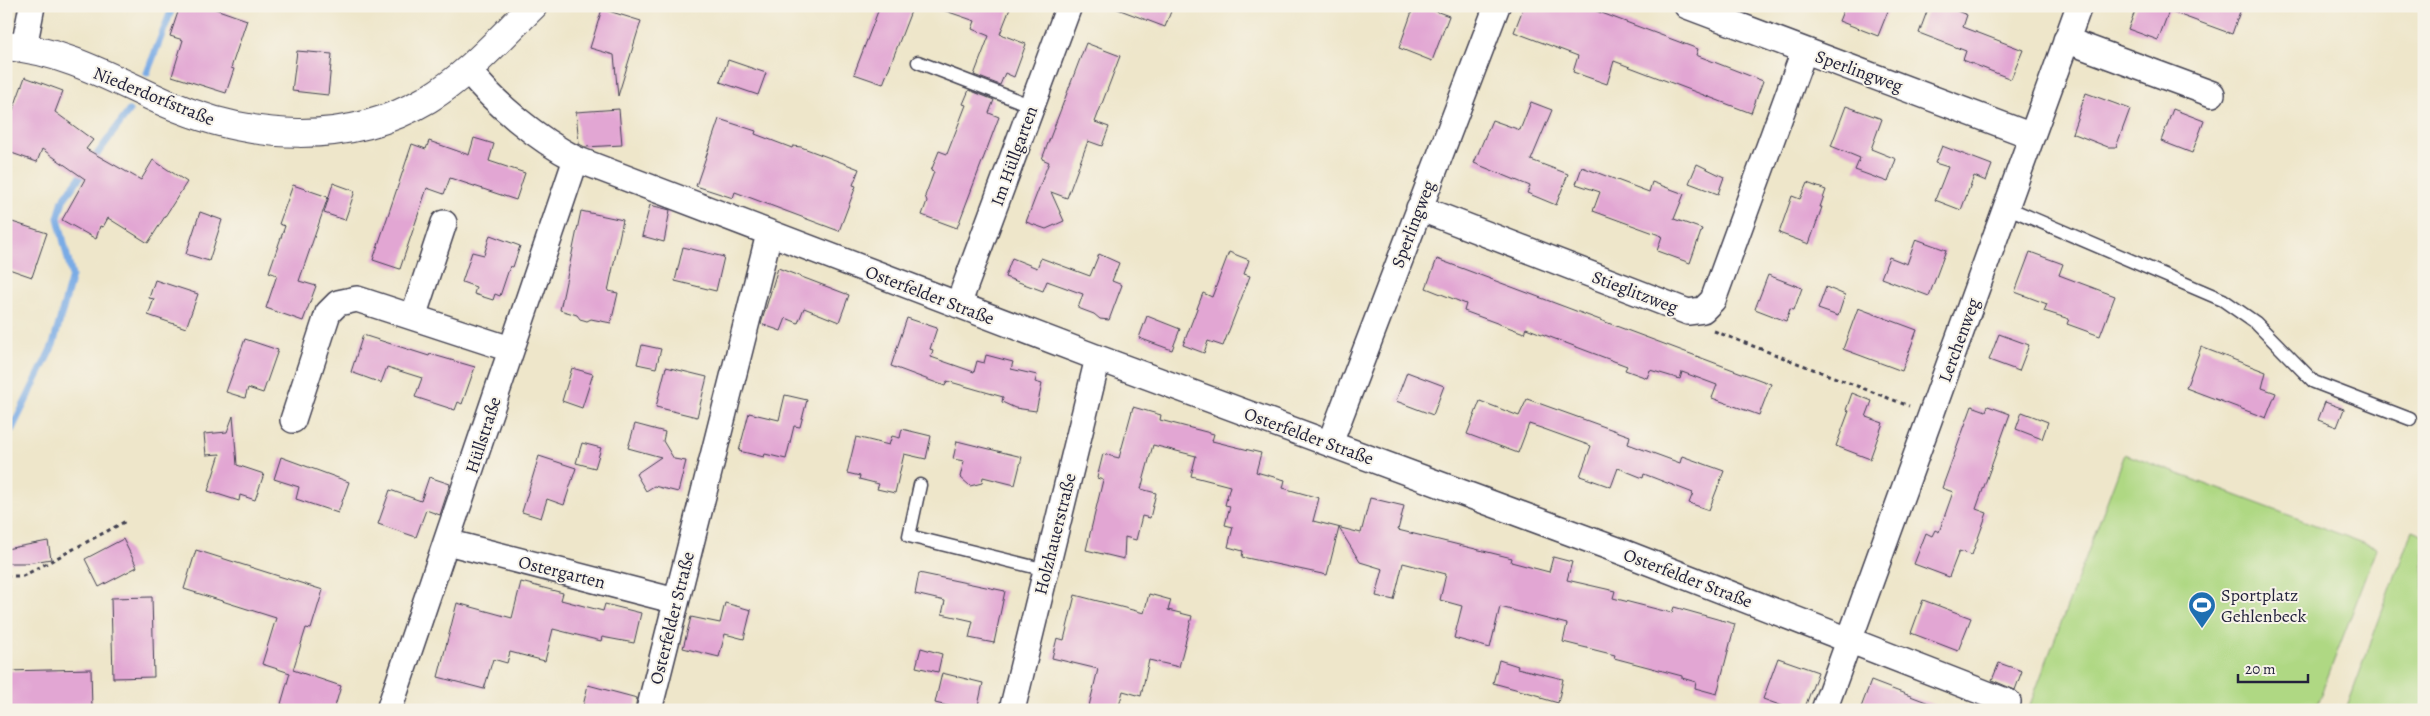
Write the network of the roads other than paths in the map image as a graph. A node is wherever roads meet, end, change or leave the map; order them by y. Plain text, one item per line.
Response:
1 (32, 6) edge
2 (534, 6) edge
3 (1069, 6) edge
4 (1497, 6) edge
5 (1688, 6) edge
6 (2079, 6) edge
7 (2066, 40) junction
8 (15, 46) edge
9 (1804, 51) junction
10 (918, 62) dead end
11 (468, 70) junction
12 (2212, 94) dead end
13 (1032, 106) junction
14 (2032, 136) junction
15 (576, 160) junction
16 (2006, 206) junction
17 (1419, 208) junction
18 (444, 224) dead end
19 (769, 234) junction
20 (958, 306) junction
21 (413, 317) junction
22 (510, 349) junction
23 (1098, 358) junction
24 (2410, 419) dead end
25 (293, 420) dead end
26 (1330, 443) junction
27 (920, 485) dead end
28 (447, 542) junction
29 (1046, 570) junction
30 (676, 601) junction
31 (1849, 640) junction
32 (2008, 702) dead end
33 (390, 710) edge
34 (649, 710) edge
35 (1012, 710) edge
36 (1824, 710) edge

1 - 8 street
2 - 11 main road, Niederdorfstraße
3 - 13 street, Im Hüllgarten
4 - 17 street, Sperlingweg
5 - 9 street, Sperlingweg
6 - 7 street, Lerchenweg
7 - 12 street
7 - 14 street, Lerchenweg
8 - 11 main road, Niederdorfstraße
9 - 14 street, Sperlingweg
9 - 17 street, Stieglitzweg
10 - 13 lane
11 - 15 street, Osterfelder Straße
13 - 20 street, Im Hüllgarten
14 - 16 street, Lerchenweg
15 - 19 street, Osterfelder Straße
15 - 22 street, Hüllstraße
16 - 24 lane
16 - 31 street, Lerchenweg
17 - 26 street, Sperlingweg
18 - 21 street
19 - 20 street, Osterfelder Straße
19 - 30 street, Osterfelder Straße
20 - 23 street, Osterfelder Straße
21 - 22 street
21 - 25 street
22 - 28 street, Hüllstraße
23 - 26 street, Osterfelder Straße
23 - 29 street, Holzhauerstraße
26 - 31 street, Osterfelder Straße
27 - 29 lane
28 - 30 street, Ostergarten
28 - 33 street, Hüllstraße
29 - 35 street, Holzhauerstraße
30 - 34 street, Osterfelder Straße
31 - 32 street
31 - 36 street, Lerchenweg

